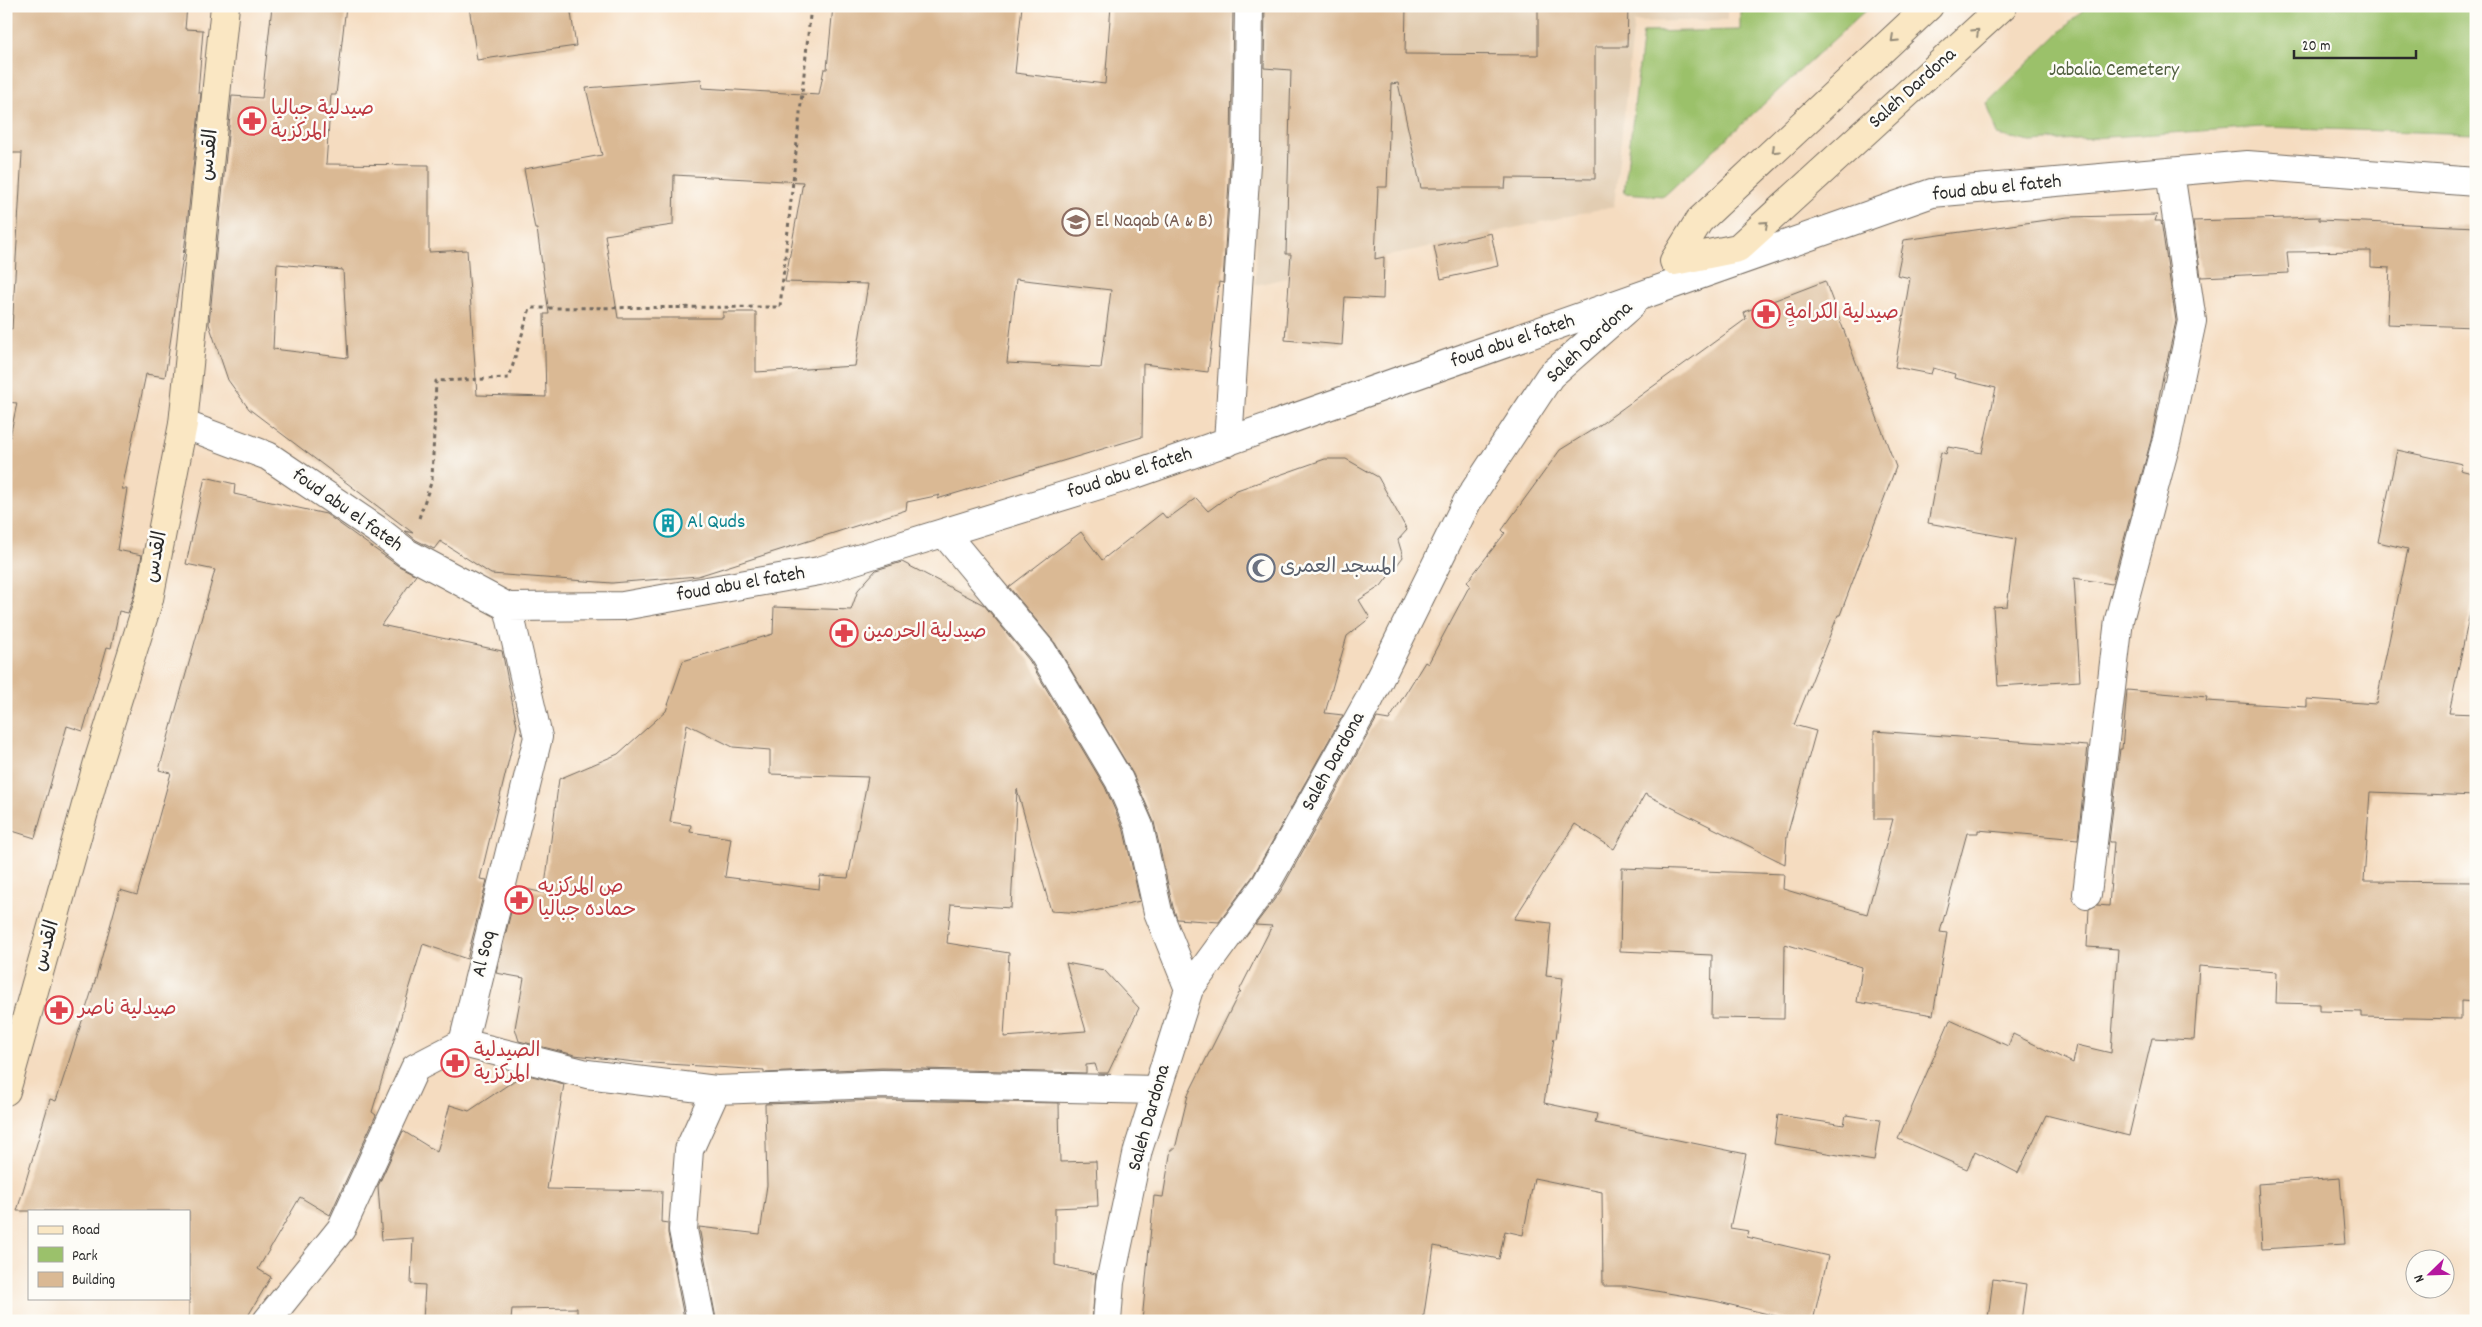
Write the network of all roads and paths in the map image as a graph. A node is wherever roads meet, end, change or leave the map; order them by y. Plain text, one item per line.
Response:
1 (224, 6) edge
2 (811, 6) edge
3 (1249, 6) edge
4 (1929, 6) edge
5 (2003, 6) edge
6 (2170, 172) junction
7 (2476, 182) edge
8 (1674, 261) junction
9 (1641, 296) junction
10 (183, 424) junction
11 (1228, 442) junction
12 (944, 533) junction
13 (407, 553) junction
14 (508, 607) junction
15 (2087, 894) dead end
16 (1189, 989) junction
17 (463, 1043) junction
18 (716, 1090) junction
19 (1157, 1090) junction
20 (6, 1091) edge
21 (266, 1321) edge
22 (701, 1321) edge
23 (1107, 1321) edge

1 - 10 main road, القدس
2 - 13 path
3 - 11 street
4 -> 8 main road, Saleh Dardona
8 -> 5 main road, Saleh Dardona
6 - 7 street, foud abu el fateh
6 - 9 street, foud abu el fateh
6 - 15 street
8 - 9 street, Saleh Dardona
9 - 11 street, foud abu el fateh
9 - 16 street, Saleh Dardona
10 - 13 street, foud abu el fateh
10 - 20 main road, القدس
11 - 12 street, foud abu el fateh
12 - 14 street, foud abu el fateh
12 - 16 street
13 - 14 street, foud abu el fateh
14 - 17 street, Al Soq
16 - 19 street, Saleh Dardona
17 - 18 street
17 - 21 street
18 - 19 street
18 - 22 street
19 - 23 street, Saleh Dardona

